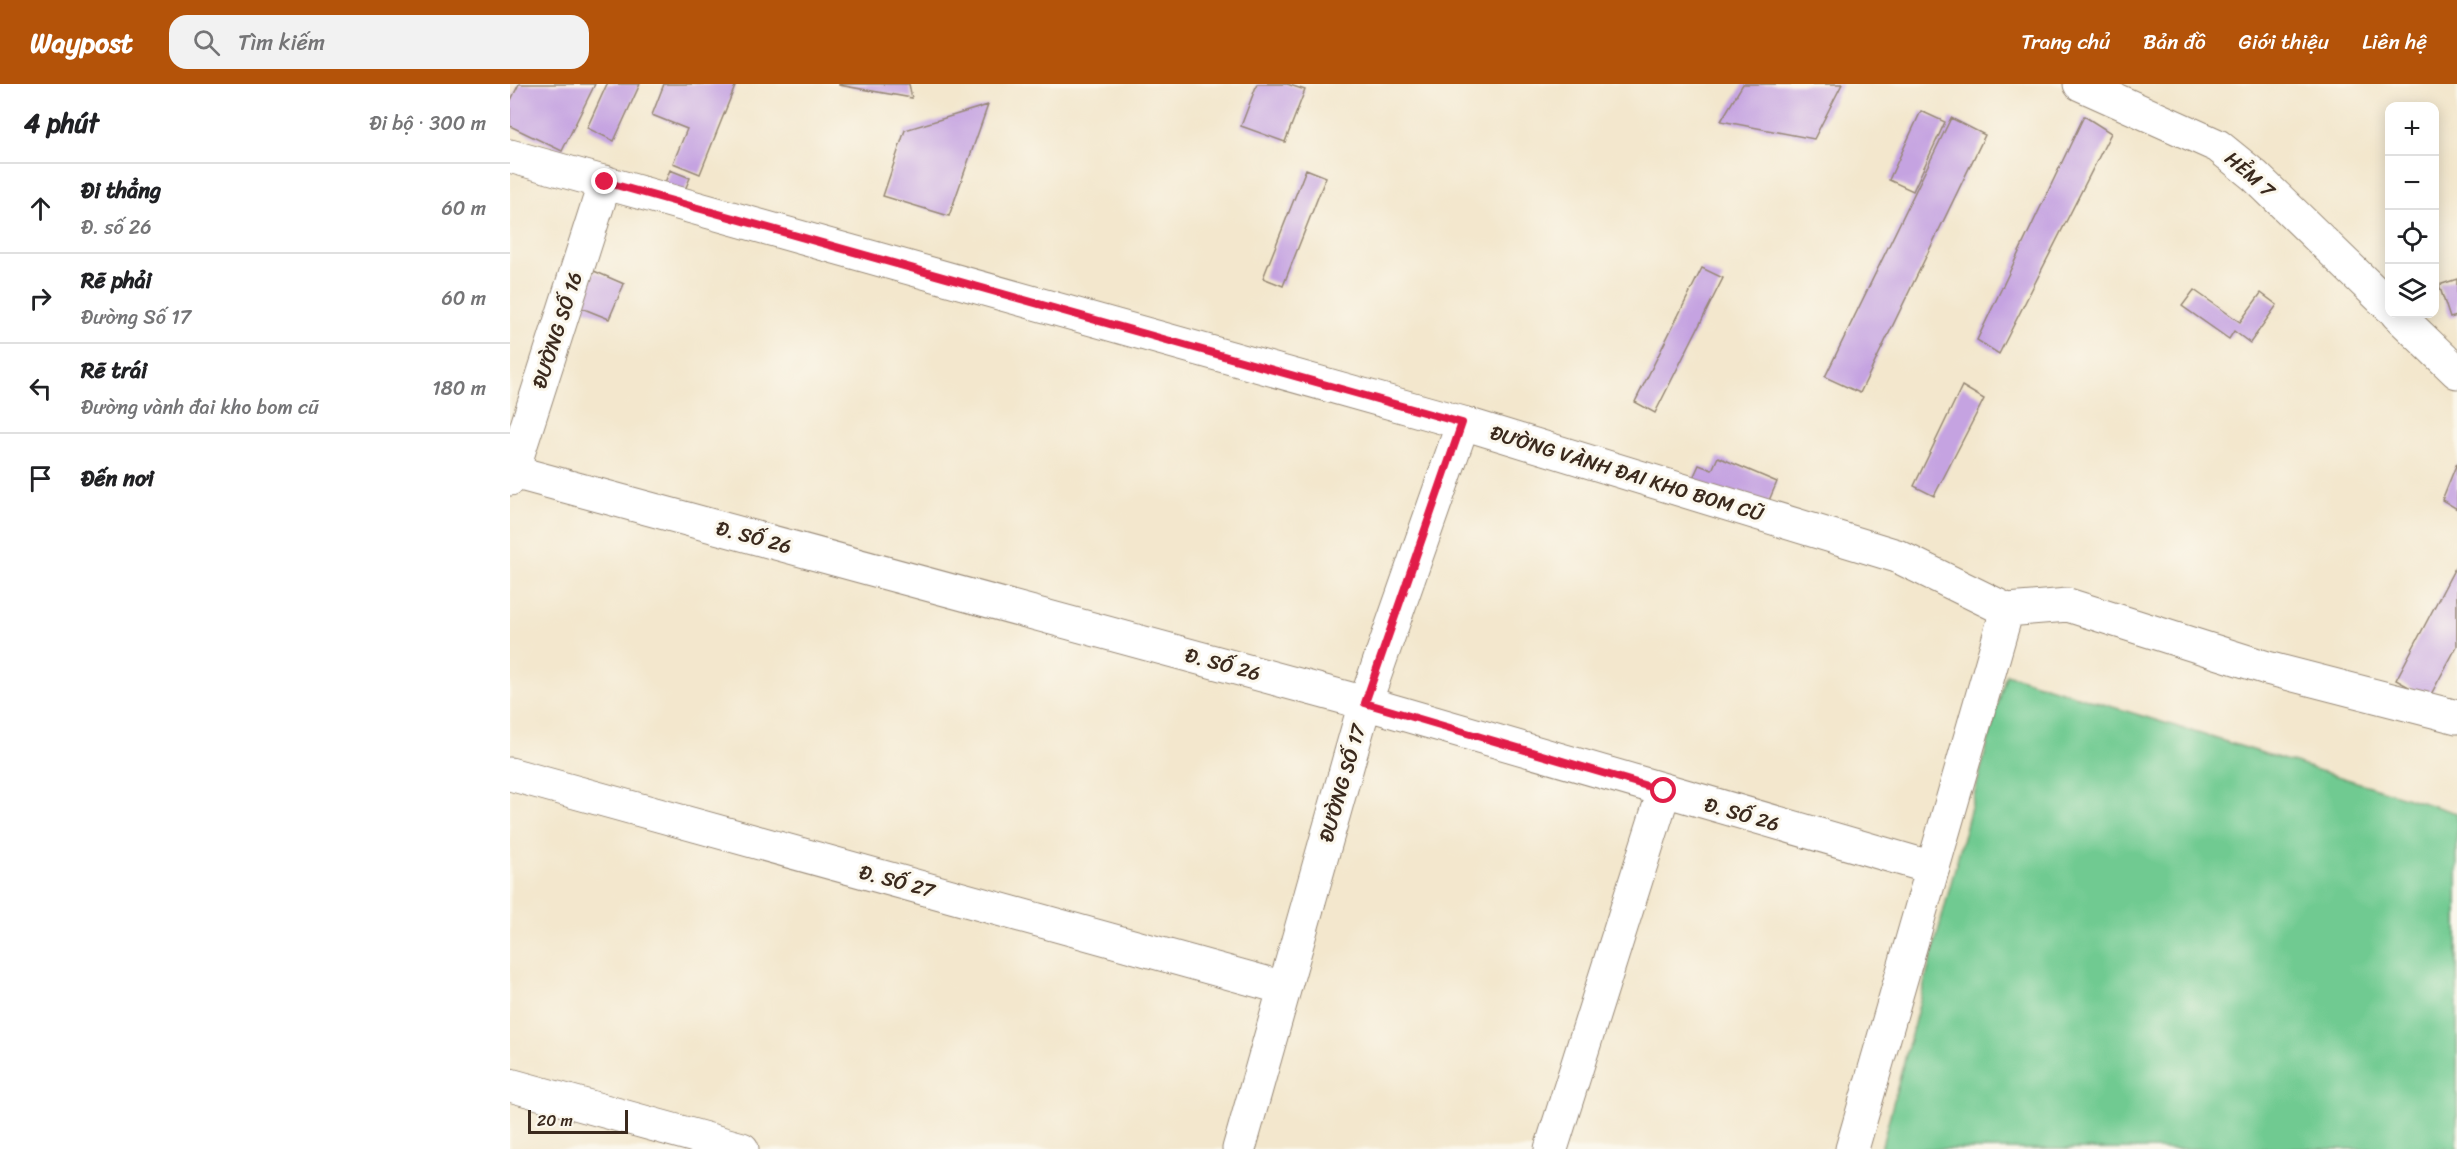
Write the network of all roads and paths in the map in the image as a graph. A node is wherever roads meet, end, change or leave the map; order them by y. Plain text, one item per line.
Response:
1 (2080, 84) edge
2 (510, 156) edge
3 (605, 182) junction
4 (2385, 302) edge
5 (2401, 318) edge
6 (2457, 372) edge
7 (1462, 423) junction
8 (511, 474) edge
9 (2007, 610) junction
10 (1365, 703) junction
11 (2457, 717) edge
12 (510, 774) edge
13 (1664, 791) junction
14 (1933, 868) junction
15 (1284, 988) junction
16 (510, 1085) edge
17 (742, 1149) edge
18 (1239, 1149) edge
19 (1551, 1149) edge
20 (1852, 1149) edge

1 - 4 street, HẺM 7
2 - 3 street, ĐƯỜNG VÀNH ĐAI KHO BOM CŨ
3 - 7 street, ĐƯỜNG VÀNH ĐAI KHO BOM CŨ
3 - 8 street, ĐƯỜNG SỐ 16
5 - 6 street
7 - 9 street, ĐƯỜNG VÀNH ĐAI KHO BOM CŨ
7 - 10 street, ĐƯỜNG SỐ 17
8 - 10 street, Đ. SỐ 26
9 - 11 street
9 - 14 street
10 - 13 street, Đ. SỐ 26
10 - 15 street, ĐƯỜNG SỐ 17
12 - 15 street, Đ. SỐ 27
13 - 14 street, Đ. SỐ 26
13 - 19 street
14 - 20 street
15 - 18 street, ĐƯỜNG SỐ 17
16 - 17 street

